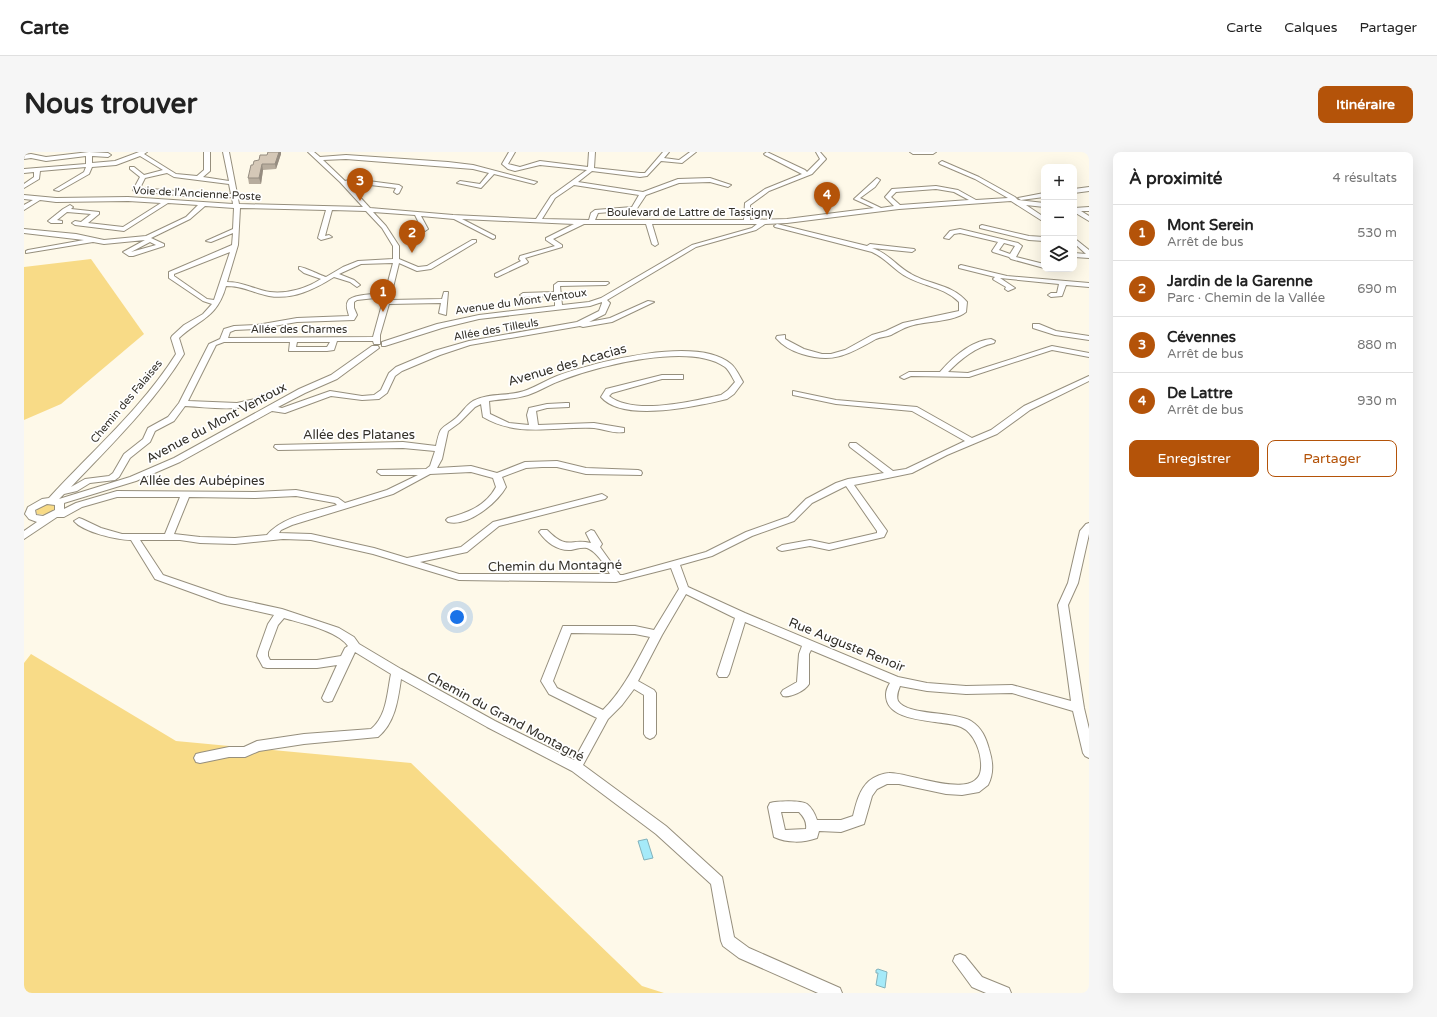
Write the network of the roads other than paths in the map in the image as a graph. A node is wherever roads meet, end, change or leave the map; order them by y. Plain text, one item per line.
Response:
1 (207, 152) edge
2 (226, 152) edge
3 (311, 152) edge
4 (512, 152) edge
5 (592, 152) edge
6 (666, 152) edge
7 (693, 152) edge
8 (818, 152) edge
9 (913, 152) edge
10 (921, 152) edge
11 (932, 152) edge
12 (143, 153) edge
13 (88, 154) junction
14 (108, 154) dead end
15 (767, 154) dead end
16 (24, 157) edge
17 (320, 159) junction
18 (660, 159) junction
19 (942, 163) dead end
20 (89, 166) junction
21 (132, 168) dead end
22 (591, 169) junction
23 (24, 171) edge
24 (37, 171) junction
25 (167, 171) junction
26 (492, 172) junction
27 (806, 175) junction
28 (144, 177) junction
29 (198, 178) junction
30 (877, 180) dead end
31 (534, 182) dead end
32 (233, 183) junction
33 (343, 183) junction
34 (460, 183) dead end
35 (574, 183) junction
36 (728, 185) dead end
37 (24, 186) edge
38 (1089, 188) edge
39 (57, 190) dead end
40 (1077, 190) edge
41 (398, 192) dead end
42 (644, 194) junction
43 (235, 195) junction
44 (1041, 196) edge
45 (24, 197) edge
46 (1012, 198) junction
47 (38, 199) junction
48 (80, 200) junction
49 (974, 201) junction
50 (1021, 201) junction
51 (166, 202) junction
52 (203, 204) junction
53 (1041, 204) edge
54 (236, 206) junction
55 (898, 207) junction
56 (330, 208) junction
57 (880, 209) junction
58 (66, 210) junction
59 (368, 210) junction
60 (1089, 210) edge
61 (25, 211) edge
62 (1077, 211) edge
63 (1077, 212) edge
64 (419, 214) junction
65 (454, 217) junction
66 (1041, 218) edge
67 (539, 219) junction
68 (1089, 219) edge
69 (648, 221) junction
70 (60, 222) dead end
71 (583, 222) junction
72 (591, 222) junction
73 (747, 222) junction
74 (761, 224) junction
75 (982, 227) dead end
76 (425, 229) dead end
77 (235, 230) junction
78 (24, 231) edge
79 (329, 237) dead end
80 (493, 237) dead end
81 (947, 238) dead end
82 (1041, 239) edge
83 (94, 240) junction
84 (209, 241) dead end
85 (474, 241) dead end
86 (1002, 241) junction
87 (1077, 243) edge
88 (655, 244) dead end
89 (856, 246) junction
90 (233, 248) junction
91 (912, 250) dead end
92 (28, 252) dead end
93 (1089, 255) edge
94 (1012, 256) junction
95 (1077, 256) edge
96 (397, 261) junction
97 (1041, 265) edge
98 (962, 267) dead end
99 (301, 268) dead end
100 (334, 275) junction
101 (497, 275) dead end
102 (1007, 278) junction
103 (327, 279) junction
104 (606, 282) dead end
105 (1062, 282) junction
106 (224, 284) junction
107 (357, 285) dead end
108 (1089, 285) edge
109 (1008, 289) dead end
110 (446, 293) dead end
111 (557, 294) junction
112 (523, 295) dead end
113 (1051, 295) dead end
114 (387, 298) junction
115 (603, 299) junction
116 (444, 302) junction
117 (650, 302) dead end
118 (216, 303) junction
119 (559, 308) junction
120 (443, 313) dead end
121 (580, 324) junction
122 (1036, 326) dead end
123 (876, 336) junction
124 (1089, 338) edge
125 (223, 340) junction
126 (991, 341) dead end
127 (376, 343) junction
128 (1089, 355) edge
129 (943, 373) junction
130 (680, 377) dead end
131 (904, 377) dead end
132 (1089, 378) edge
133 (796, 393) dead end
134 (267, 395) dead end
135 (485, 400) junction
136 (183, 403) junction
137 (566, 405) dead end
138 (271, 408) junction
139 (534, 428) junction
140 (621, 430) dead end
141 (973, 442) junction
142 (853, 445) dead end
143 (278, 447) dead end
144 (440, 449) junction
145 (381, 472) dead end
146 (428, 472) junction
147 (638, 473) dead end
148 (892, 475) junction
149 (497, 476) junction
150 (848, 482) junction
151 (63, 491) junction
152 (186, 494) junction
153 (602, 497) dead end
154 (344, 507) junction
155 (28, 510) edge
156 (54, 512) junction
157 (451, 520) dead end
158 (1089, 526) edge
159 (544, 532) dead end
160 (592, 533) dead end
161 (24, 536) edge
162 (168, 537) junction
163 (270, 537) junction
164 (134, 538) junction
165 (1086, 539) edge
166 (594, 548) junction
167 (782, 548) dead end
168 (406, 561) junction
169 (674, 563) junction
170 (616, 579) junction
171 (684, 589) junction
172 (282, 613) junction
173 (741, 616) junction
174 (657, 634) junction
175 (809, 644) junction
176 (355, 647) junction
177 (345, 660) junction
178 (397, 672) junction
179 (723, 674) dead end
180 (896, 681) junction
181 (632, 683) junction
182 (788, 693) dead end
183 (328, 698) dead end
184 (1078, 708) junction
185 (604, 716) junction
186 (650, 734) dead end
187 (1089, 753) edge
188 (200, 758) dead end
189 (576, 767) junction
190 (813, 825) dead end
191 (960, 962) dead end
192 (835, 993) edge
193 (1004, 993) edge

1 - 29 street
2 - 32 street, Chemin des Falaises
3 - 17 street
4 - 22 street
5 - 22 street
6 - 18 street
7 - 18 street
8 - 27 street
9 - 10 street
10 - 11 street
12 - 20 street
12 - 25 street
13 - 14 street
13 - 16 street
13 - 20 street
15 - 27 street
17 - 26 street
17 - 33 street
18 - 22 street
19 - 46 street
20 - 24 street
20 - 39 street
21 - 28 street
22 - 35 street
23 - 24 street
24 - 37 street
25 - 28 street
25 - 29 street
26 - 31 street
26 - 34 street
27 - 73 street
28 - 43 street
29 - 32 street
30 - 57 street
32 - 43 street, Chemin des Falaises
33 - 41 street
33 - 59 street
35 - 42 street
35 - 67 street
36 - 42 street
38 - 40 street
42 - 72 street
43 - 54 street, Chemin des Falaises
44 - 50 street
45 - 47 street, Voie de l'Ancienne Poste
46 - 49 street, Boulevard de Lattre de Tassigny
46 - 50 street
47 - 48 street, Voie de l'Ancienne Poste
47 - 61 street
48 - 51 street, Voie de l'Ancienne Poste
48 - 58 street
49 - 55 street, Boulevard de Lattre de Tassigny
49 - 55 street
50 - 53 street
50 - 66 street
51 - 52 street, Voie de l'Ancienne Poste
51 - 58 street
52 - 54 street, Voie de l'Ancienne Poste
52 - 83 street
54 - 56 street, Voie de l'Ancienne Poste
54 - 77 street, Chemin des Falaises
55 - 57 street, Boulevard de Lattre de Tassigny
56 - 59 street, Voie de l'Ancienne Poste
56 - 79 street
57 - 74 street, Boulevard de Lattre de Tassigny
58 - 70 street
59 - 64 street, Boulevard de Lattre de Tassigny
59 - 96 street
60 - 62 street
63 - 68 street
64 - 65 street, Boulevard de Lattre de Tassigny
64 - 76 street
65 - 67 street, Boulevard de Lattre de Tassigny
65 - 80 street
67 - 71 street, Boulevard de Lattre de Tassigny
69 - 72 street, Boulevard de Lattre de Tassigny
69 - 73 street, Boulevard de Lattre de Tassigny
69 - 88 street
71 - 72 street, Boulevard de Lattre de Tassigny
71 - 101 street
73 - 74 street, Boulevard de Lattre de Tassigny
74 - 89 street, Boulevard de Lattre de Tassigny
74 - 115 street, Avenue du Mont Ventoux
75 - 82 street
77 - 84 street
77 - 90 street, Chemin des Falaises
78 - 83 street
81 - 86 street
83 - 92 street
85 - 96 street
86 - 94 street
86 - 94 street
87 - 93 street
89 - 91 street, Boulevard de Lattre de Tassigny
89 - 123 street, Boulevard de Lattre de Tassigny
90 - 106 street, Chemin des Falaises
90 - 118 street
93 - 95 street
94 - 97 street
96 - 100 street
96 - 114 street
98 - 102 street
99 - 103 street
100 - 103 street
100 - 107 street
102 - 105 street
102 - 109 street
103 - 106 street
104 - 111 street
105 - 108 street
105 - 113 street
106 - 118 street, Chemin des Falaises
110 - 116 street
111 - 112 street
111 - 119 street
114 - 116 street
114 - 125 street
114 - 127 street
115 - 119 street, Avenue du Mont Ventoux
115 - 121 street, Allée des Tilleuls
116 - 120 street
117 - 121 street, Allée des Tilleuls
118 - 151 street, Chemin des Falaises
119 - 127 street, Avenue du Mont Ventoux
121 - 138 street, Allée des Tilleuls
122 - 124 street
123 - 123 street
125 - 127 street, Allée des Charmes
125 - 136 street
126 - 129 street
127 - 138 street, Avenue du Mont Ventoux
128 - 129 street
129 - 131 street
130 - 135 street, Avenue des Acacias
132 - 141 street, Chemin du Montagné
133 - 141 street
134 - 136 street
135 - 139 street
135 - 144 street, Avenue des Acacias
136 - 151 street
137 - 139 street
138 - 156 street, Avenue du Mont Ventoux
139 - 140 street
141 - 148 street, Chemin du Montagné
142 - 148 street
143 - 144 street, Allée des Platanes
144 - 146 street, Avenue des Acacias
145 - 146 street
146 - 149 street
146 - 154 street, Avenue des Acacias
147 - 149 street
148 - 150 street, Chemin du Montagné
149 - 157 street
150 - 167 street
150 - 169 street, Chemin du Montagné
151 - 156 street, Chemin des Falaises
152 - 154 street, Allée des Aubépines
152 - 156 street, Allée des Aubépines
152 - 162 street
153 - 168 street
154 - 163 street, Avenue des Acacias
155 - 156 street
155 - 156 street
156 - 161 street, Chemin des Falaises
156 - 164 street, Chemin du Montagné
158 - 165 street
159 - 166 street
160 - 166 street
162 - 163 street, Chemin du Montagné
162 - 164 street, Chemin du Montagné
163 - 168 street, Chemin du Montagné
164 - 172 street, Chemin du Grand Montagné
165 - 184 street
166 - 170 street
168 - 170 street, Chemin du Montagné
169 - 170 street, Chemin du Montagné
169 - 171 street
171 - 173 street, Rue Auguste Renoir
171 - 174 street
172 - 176 street, Chemin du Grand Montagné
172 - 177 street
173 - 175 street, Rue Auguste Renoir
173 - 179 street
174 - 181 street
174 - 185 street
175 - 180 street, Rue Auguste Renoir
175 - 182 street
176 - 177 street
176 - 178 street, Chemin du Grand Montagné
177 - 183 street
178 - 188 street
178 - 189 street, Chemin du Grand Montagné
180 - 184 street, Rue Auguste Renoir
180 - 190 street
181 - 185 street
181 - 186 street
184 - 187 street
185 - 189 street
189 - 192 street, Chemin du Grand Montagné
191 - 193 street

